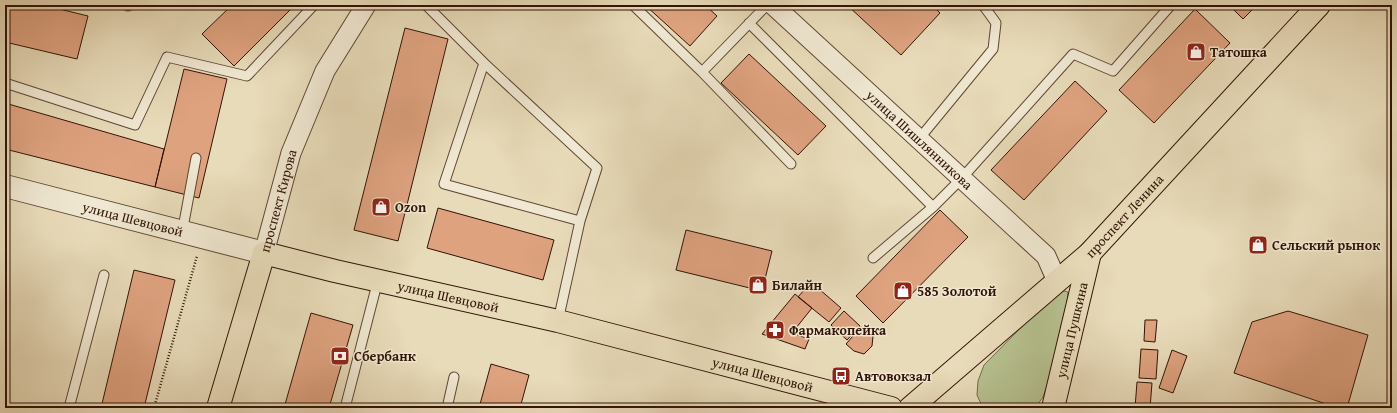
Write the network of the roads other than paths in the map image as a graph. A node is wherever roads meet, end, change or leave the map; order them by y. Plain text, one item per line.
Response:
1 (314, 5) edge
2 (366, 5) edge
3 (426, 5) edge
4 (633, 5) edge
5 (767, 5) edge
6 (773, 5) edge
7 (982, 5) edge
8 (1171, 5) edge
9 (1319, 5) edge
10 (749, 24) junction
11 (484, 63) junction
12 (702, 72) junction
13 (5, 83) edge
14 (920, 138) junction
15 (196, 158) dead end
16 (791, 164) dead end
17 (962, 178) junction
18 (5, 186) edge
19 (933, 207) junction
20 (580, 221) junction
21 (192, 235) junction
22 (264, 253) junction
23 (1090, 253) junction
24 (873, 258) dead end
25 (104, 275) dead end
26 (378, 280) junction
27 (1057, 281) junction
28 (558, 321) junction
29 (454, 377) dead end
30 (69, 408) edge
31 (218, 408) edge
32 (346, 408) edge
33 (447, 408) edge
34 (890, 408) edge
35 (910, 408) edge
36 (1053, 408) edge

1 - 13 lane
2 - 22 street, проспект Кирова
3 - 11 lane
4 - 12 lane
5 - 10 lane
6 - 14 street, улица Шишлянникова
7 - 14 lane
8 - 17 lane
9 - 23 main road, проспект Ленина
10 - 12 lane
10 - 19 lane
11 - 20 lane
11 - 20 lane
12 - 16 lane
14 - 17 street, улица Шишлянникова
15 - 21 lane
17 - 19 lane
17 - 27 street, улица Шишлянникова
18 - 21 street, улица Шевцовой
19 - 24 lane
20 - 28 lane
21 - 22 street, улица Шевцовой
22 - 26 main road, улица Шевцовой
22 - 31 main road, проспект Кирова
23 - 27 main road, проспект Ленина
23 - 36 main road, улица Пушкина
25 - 30 lane
26 - 28 main road, улица Шевцовой
26 - 32 lane
27 - 35 main road, проспект Ленина
28 - 34 main road, улица Шевцовой
29 - 33 lane

